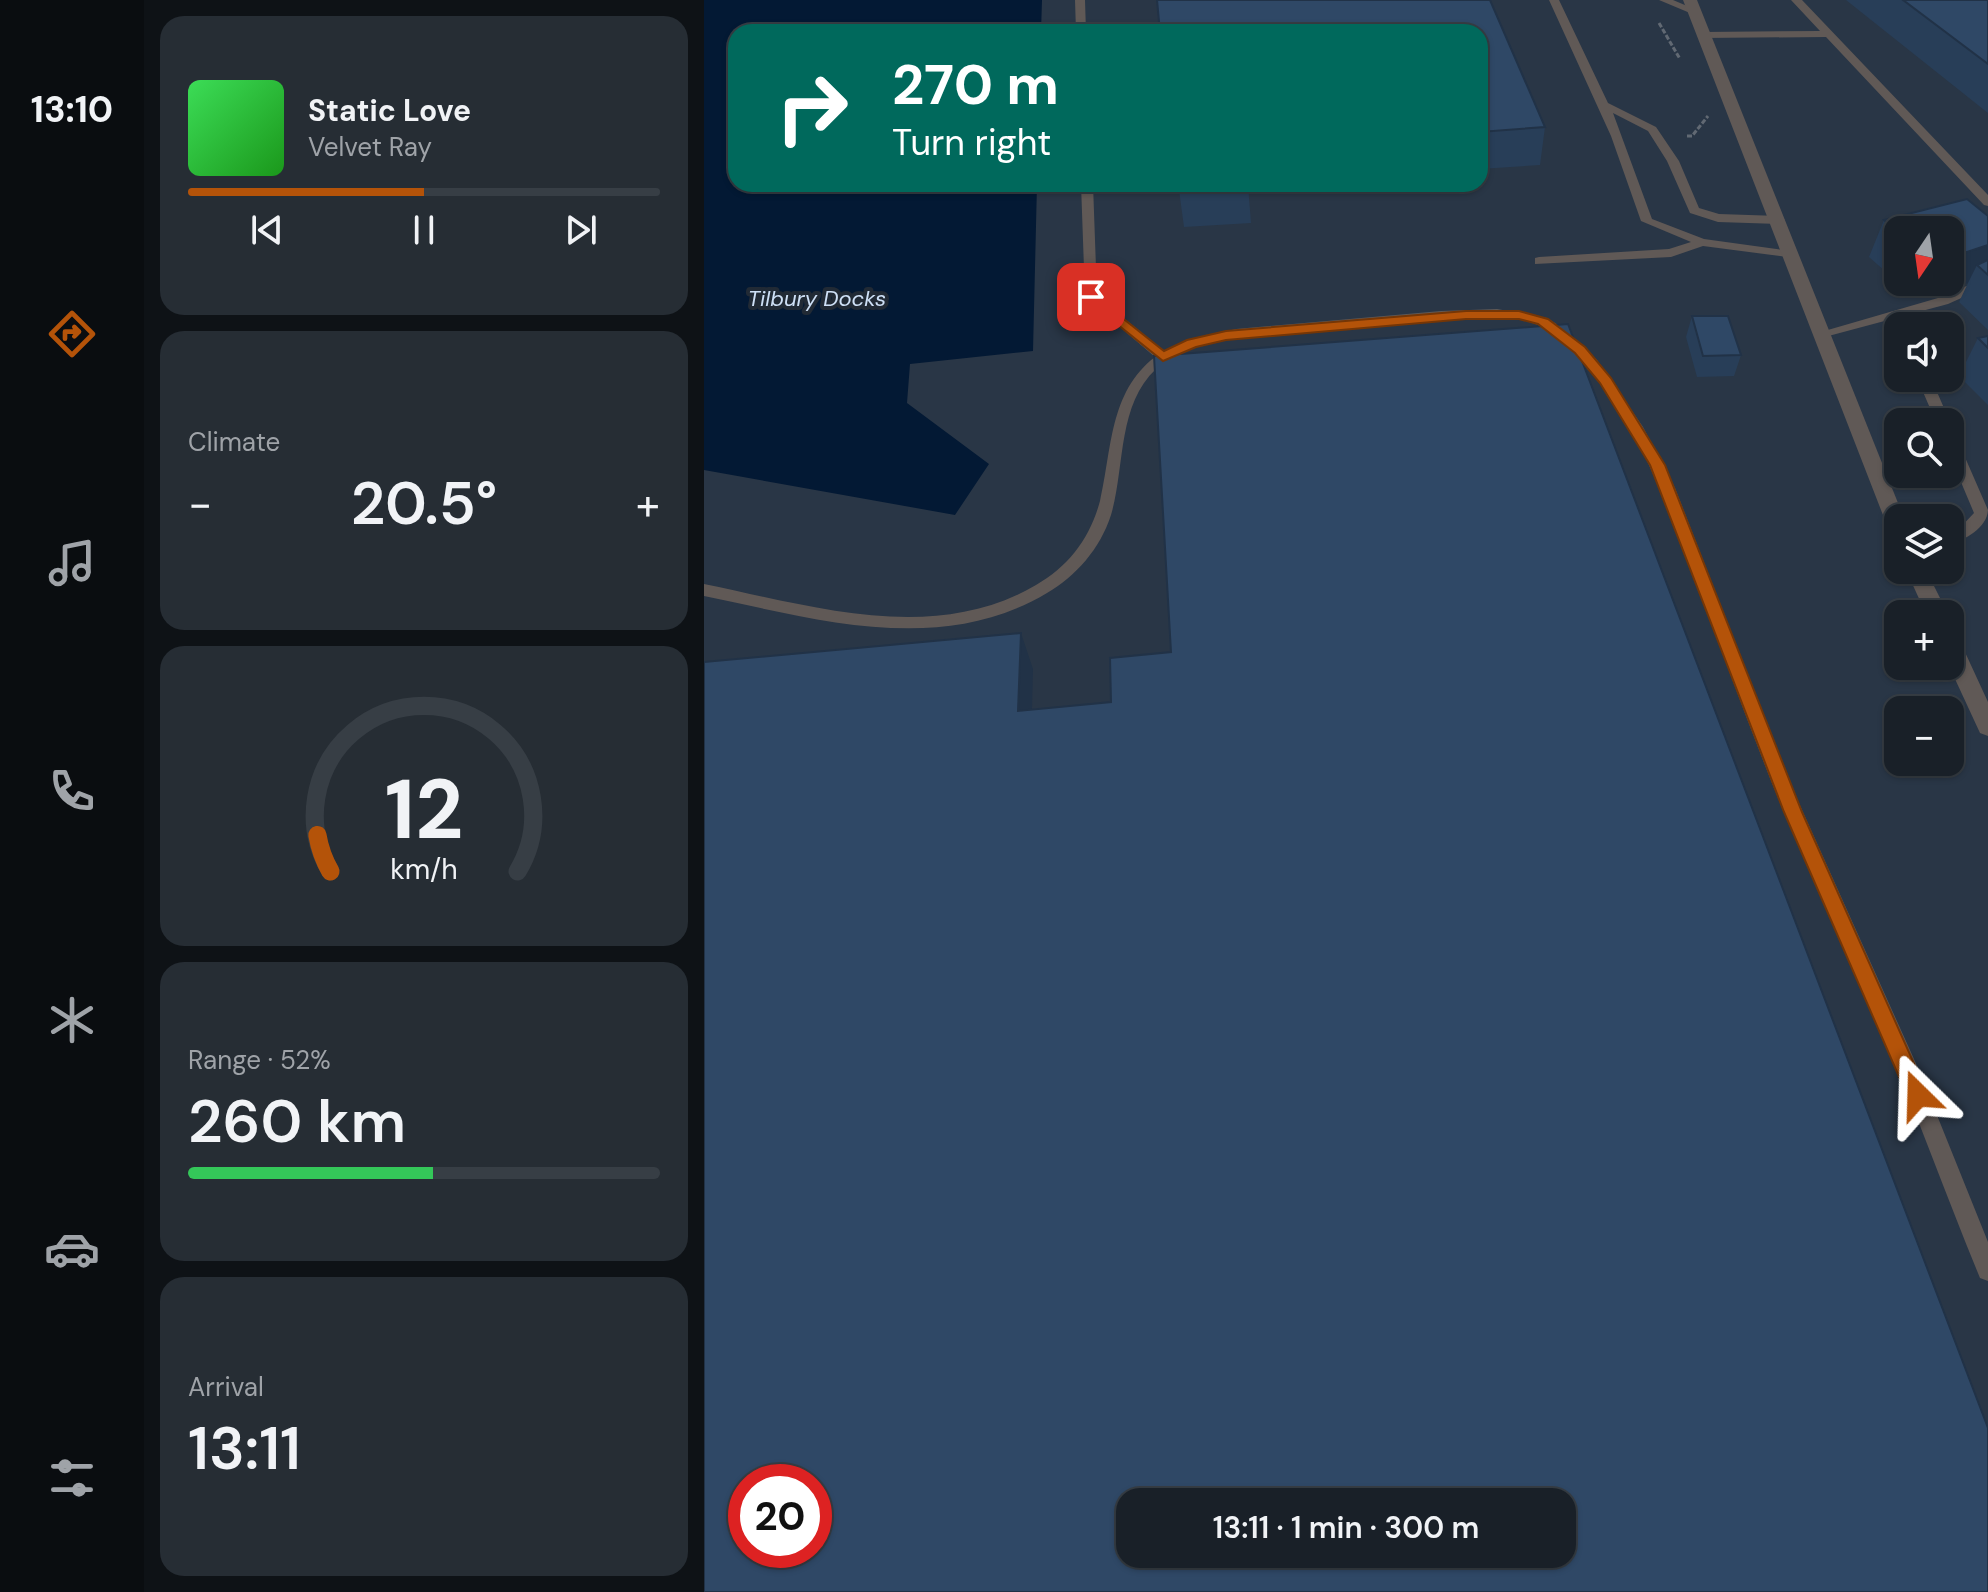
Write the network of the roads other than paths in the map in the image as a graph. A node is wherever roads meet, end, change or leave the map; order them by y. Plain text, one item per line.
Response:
1 (1080, 0) edge
2 (1554, 0) edge
3 (1664, 0) edge
4 (1796, 0) edge
5 (1692, 6) edge
6 (1081, 24) edge
7 (1827, 34) junction
8 (1703, 35) junction
9 (1607, 106) junction
10 (1087, 192) edge
11 (1988, 202) edge
12 (1779, 220) junction
13 (1702, 242) junction
14 (1791, 255) junction
15 (1539, 261) dead end
16 (1988, 281) edge
17 (1918, 312) edge
18 (1884, 323) edge
19 (1821, 334) junction
20 (1163, 357) junction
21 (1964, 472) edge
22 (1888, 504) edge
23 (1964, 533) edge
24 (704, 590) edge
25 (1964, 671) edge
26 (1986, 716) edge
27 (1988, 1270) edge

1 - 6 lane
2 - 9 lane
3 - 5 lane
4 - 7 lane
5 - 8 street
7 - 8 lane
7 - 11 lane
8 - 12 street
9 - 12 lane
9 - 13 lane
10 - 20 lane
12 - 14 street
13 - 14 lane
13 - 15 lane
14 - 19 street
16 - 17 lane
18 - 19 lane
19 - 22 street
20 - 24 lane
20 - 27 lane
21 - 23 lane
25 - 26 street

